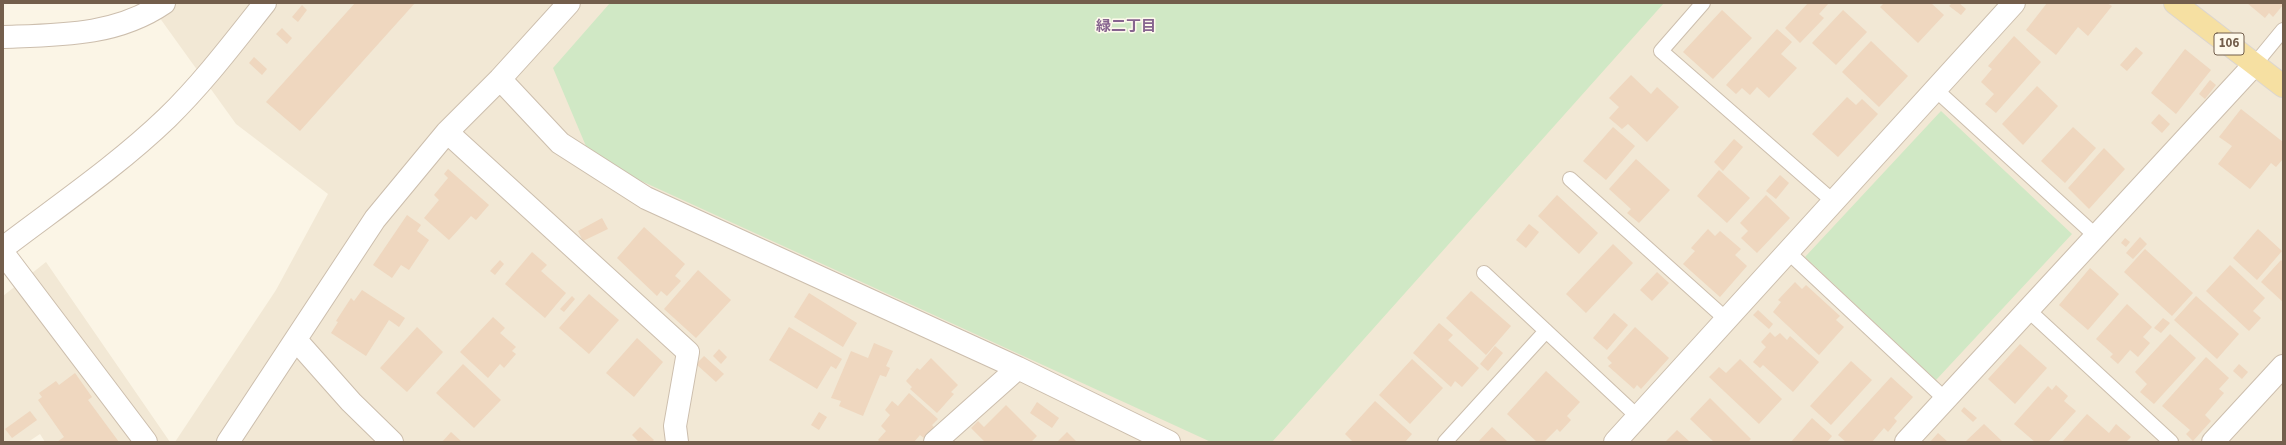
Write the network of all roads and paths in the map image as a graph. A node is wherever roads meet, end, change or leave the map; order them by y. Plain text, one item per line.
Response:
1 (164, 3) edge
2 (265, 3) edge
3 (569, 3) edge
4 (1703, 3) edge
5 (2014, 3) edge
6 (2176, 3) edge
7 (2283, 30) edge
8 (3, 37) edge
9 (2255, 64) junction
10 (500, 79) junction
11 (2283, 86) edge
12 (1936, 90) junction
13 (447, 132) junction
14 (1570, 179) dead end
15 (1834, 202) junction
16 (2096, 236) junction
17 (3, 248) edge
18 (1788, 252) junction
19 (3, 253) edge
20 (1484, 273) dead end
21 (2028, 310) junction
22 (1727, 320) junction
23 (1546, 331) junction
24 (296, 340) junction
25 (2283, 366) edge
26 (1018, 368) junction
27 (1945, 399) junction
28 (1638, 417) junction
29 (1160, 440) edge
30 (146, 442) edge
31 (228, 442) edge
32 (392, 442) edge
33 (677, 442) edge
34 (935, 442) edge
35 (1445, 442) edge
36 (1615, 442) edge
37 (1906, 442) edge
38 (2171, 442) edge
39 (2213, 442) edge

1 - 8 street
2 - 17 street
3 - 10 street
4 - 15 lane
5 - 12 street
6 - 9 main road, 106
7 - 9 lane
9 - 11 main road, 106
9 - 16 street
10 - 13 street
10 - 26 street
12 - 15 street
12 - 16 lane
13 - 24 street
13 - 33 street
14 - 22 lane
15 - 18 street
16 - 21 street
18 - 22 street
18 - 27 lane
19 - 30 street
20 - 23 lane
21 - 27 street
21 - 38 lane
22 - 28 street
23 - 28 lane
23 - 35 lane
24 - 31 street
24 - 32 street
25 - 39 street
26 - 29 street
26 - 34 street
27 - 37 street
28 - 36 street

